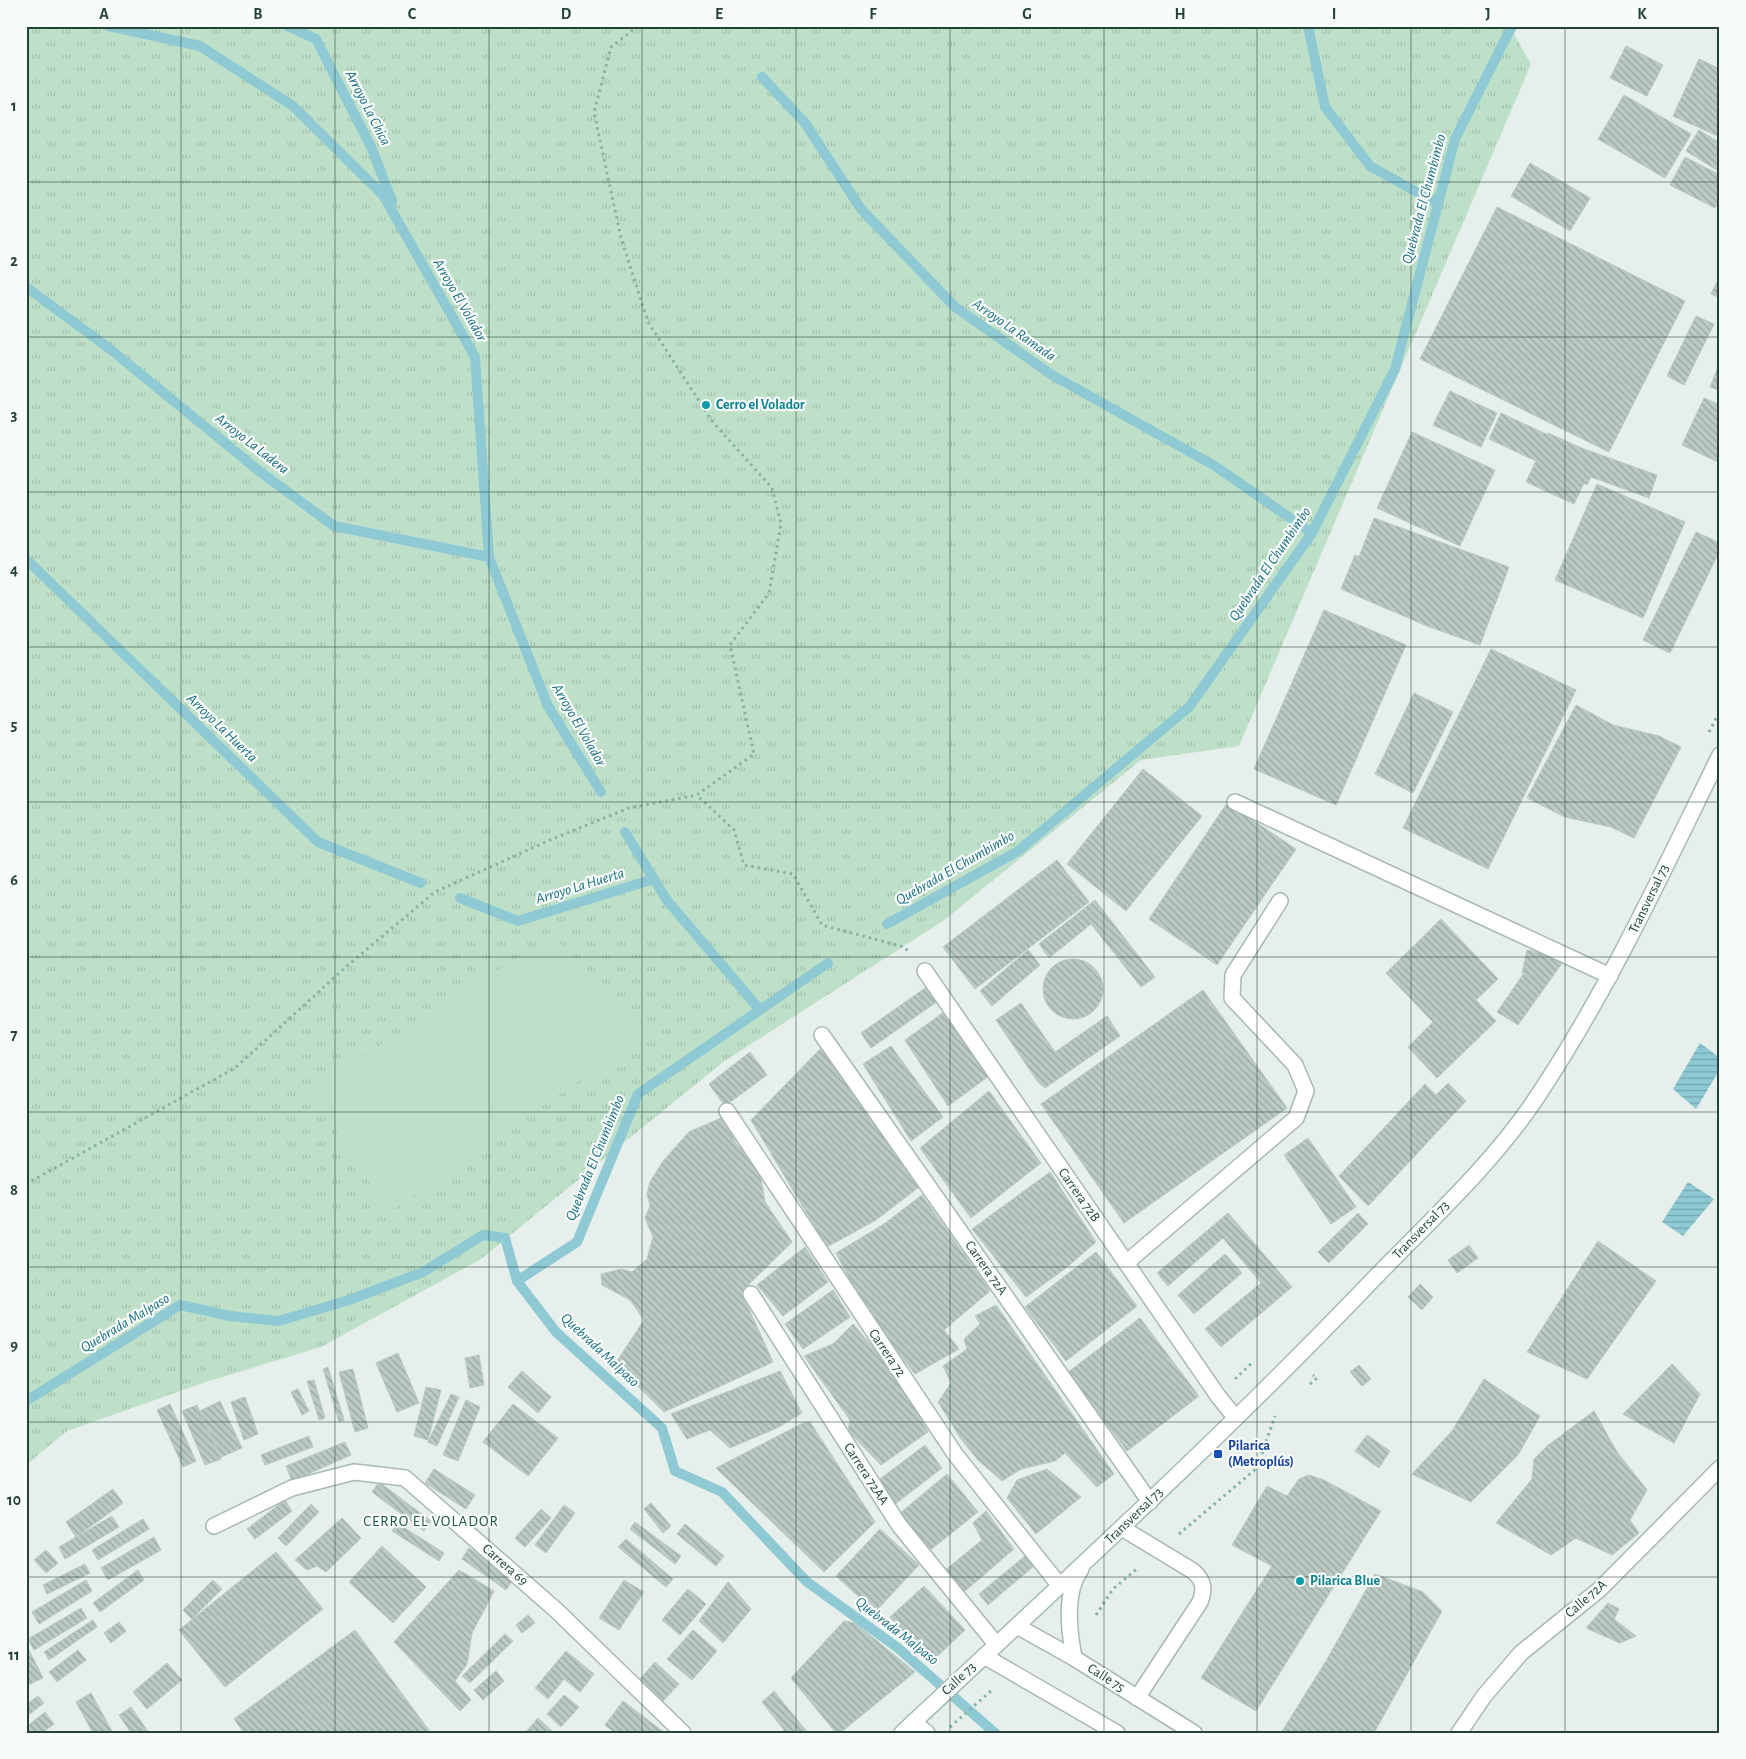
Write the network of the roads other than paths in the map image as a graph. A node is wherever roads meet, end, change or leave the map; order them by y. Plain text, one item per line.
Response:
1 (1720, 755) edge
2 (1235, 802) dead end
3 (1280, 902) dead end
4 (925, 971) road end
5 (1610, 976) junction
6 (822, 1035) dead end
7 (728, 1111) dead end
8 (1126, 1263) junction
9 (751, 1294) dead end
10 (1235, 1418) junction
11 (1720, 1468) edge
12 (1150, 1502) junction
13 (214, 1526) dead end
14 (1122, 1528) junction
15 (1100, 1549) junction
16 (1060, 1586) junction
17 (1017, 1626) junction
18 (996, 1644) junction
19 (984, 1656) junction
20 (1074, 1658) junction
21 (1138, 1698) junction
22 (908, 1728) edge
23 (1188, 1731) edge
24 (683, 1733) edge
25 (926, 1733) edge
26 (1117, 1733) edge
27 (1458, 1733) edge

1 - 5 street, Transversal 73
2 - 5 street
3 - 8 street
4 - 8 street, Carrera 72B
5 - 10 street, Transversal 73
6 - 12 street, Carrera 72A
7 - 16 street, Carrera 72
8 - 10 street, Carrera 72B
9 - 18 street, Carrera 72AA
10 - 12 street, Transversal 73
11 - 27 street, Calle 72A
12 - 14 street, Transversal 73
13 - 24 street, Carrera 69
14 - 15 street, Transversal 73
14 - 21 street
15 - 16 street, Transversal 73
15 - 20 street
16 - 17 street, Transversal 73
17 - 18 street, Calle 73
17 - 20 street, Calle 75
18 - 19 street, Calle 73
19 - 22 street, Calle 73
19 - 26 street
20 - 21 street, Calle 75
21 - 23 street, Calle 75
22 - 25 street

